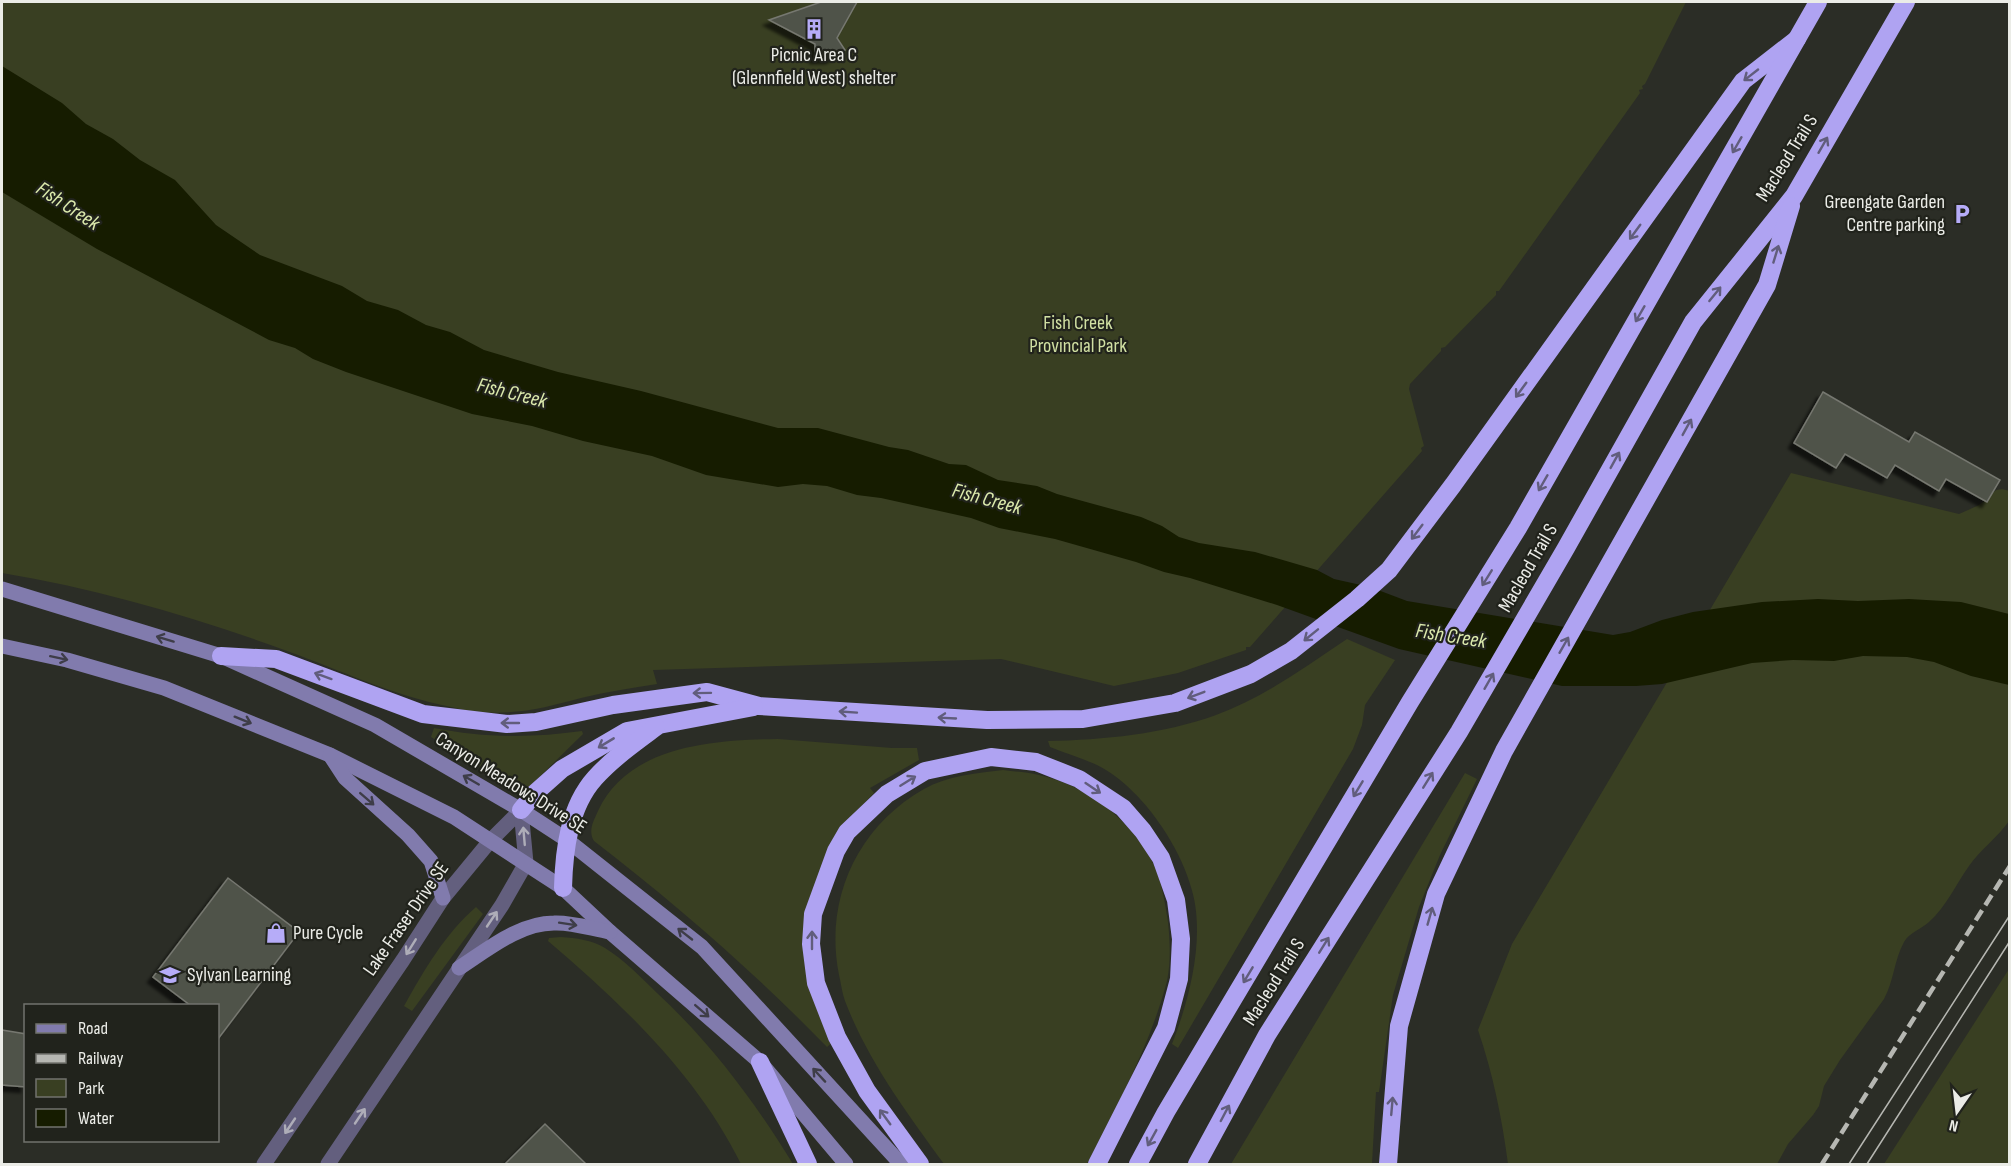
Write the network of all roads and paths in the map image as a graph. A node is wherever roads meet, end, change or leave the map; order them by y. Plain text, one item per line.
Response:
1 (1818, 2) edge
2 (1906, 2) edge
3 (1797, 39) junction
4 (1794, 196) junction
5 (2, 589) edge
6 (2, 646) edge
7 (221, 656) junction
8 (759, 706) junction
9 (660, 724) junction
10 (330, 755) junction
11 (521, 810) junction
12 (567, 840) junction
13 (490, 841) junction
14 (526, 863) junction
15 (563, 888) junction
16 (443, 897) junction
17 (610, 932) junction
18 (459, 968) junction
19 (760, 1062) junction
20 (264, 1164) edge
21 (328, 1164) edge
22 (808, 1164) edge
23 (846, 1164) edge
24 (901, 1164) edge
25 (920, 1164) edge
26 (1097, 1164) edge
27 (1138, 1164) edge
28 (1197, 1164) edge
29 (1388, 1164) edge

1 - 3 highway, Macleod Trail S
4 -> 2 highway, Macleod Trail S
3 -> 8 highway
3 -> 27 highway, Macleod Trail S
28 -> 4 highway, Macleod Trail S
29 -> 4 highway
7 -> 5 main road, Canyon Meadows Drive SE
6 -> 10 main road
8 -> 7 highway
11 -> 7 main road, Canyon Meadows Drive SE
8 - 9 highway
9 -> 11 highway
9 - 12 highway
10 - 13 main road
10 -> 16 main road
11 - 12 main road, Canyon Meadows Drive SE
11 - 13 street, Lake Fraser Drive SE
14 -> 11 street
12 - 15 highway
24 -> 12 main road, Canyon Meadows Drive SE
13 - 14 main road
13 - 16 street, Lake Fraser Drive SE
14 - 15 main road
18 -> 14 street
15 - 17 main road
16 -> 20 street, Lake Fraser Drive SE
18 -> 17 main road
17 -> 19 main road
21 -> 18 street
19 - 22 highway
19 - 23 main road
25 -> 26 highway

